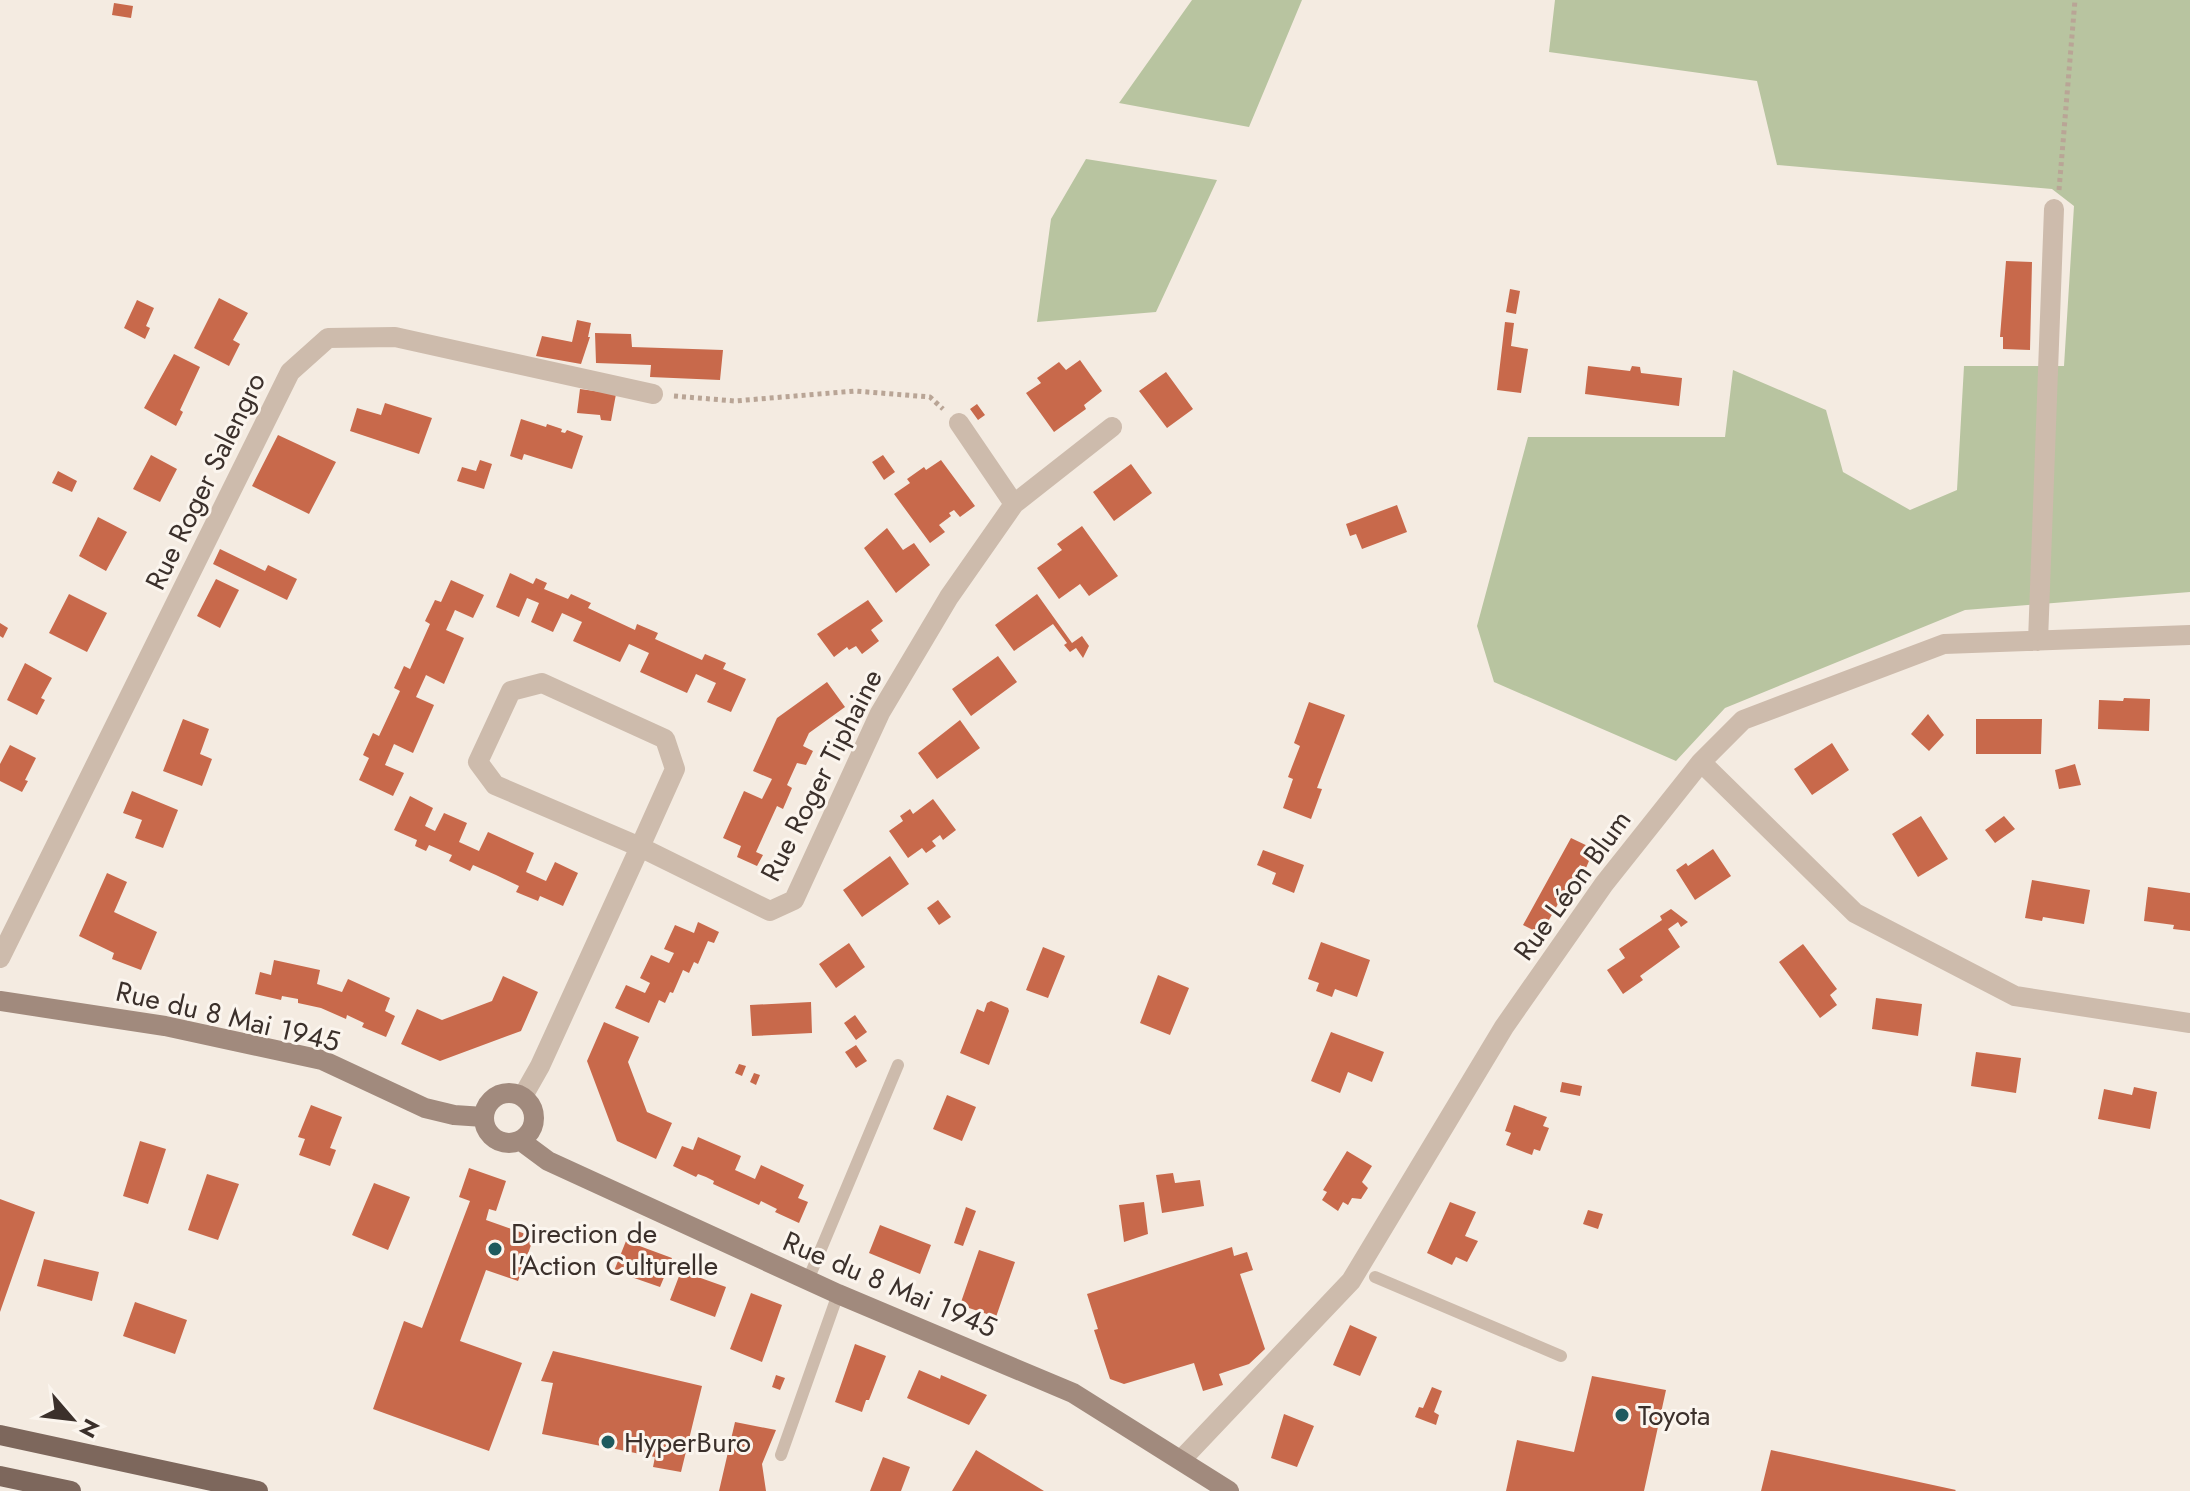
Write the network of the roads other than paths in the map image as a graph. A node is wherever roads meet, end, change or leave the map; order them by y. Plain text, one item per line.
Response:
1 (2054, 209) road end
2 (653, 394) road end
3 (959, 423) road end
4 (1112, 427) dead end
5 (1014, 504) junction
6 (2190, 635) edge
7 (2038, 641) junction
8 (1701, 762) junction
9 (640, 847) junction
10 (0, 958) edge
11 (0, 1001) edge
12 (2190, 1023) edge
13 (898, 1065) dead end
14 (523, 1096) junction
15 (484, 1117) junction
16 (521, 1141) junction
17 (1375, 1277) dead end
18 (808, 1280) junction
19 (838, 1294) junction
20 (1561, 1356) dead end
21 (0, 1435) edge
22 (0, 1443) edge
23 (71, 1450) junction
24 (781, 1455) dead end
25 (1182, 1459) junction
26 (9, 1482) edge
27 (71, 1491) edge
28 (258, 1491) edge
29 (1229, 1491) edge

1 - 7 street
2 - 10 street, Rue Roger Salengro
3 - 5 street
4 - 5 street, Rue Roger Tiphaine
5 - 9 street, Rue Roger Tiphaine
6 - 7 street, Rue Léon Blum
7 - 8 street, Rue Léon Blum
8 - 12 street
8 - 25 street, Rue Léon Blum
9 - 9 street
9 - 14 street
11 - 15 street, Rue du 8 Mai 1945
13 - 18 lane
14 - 15 street
14 - 16 street
15 - 16 street
16 - 18 street, Rue du 8 Mai 1945
17 - 20 lane
18 - 19 street, Rue du 8 Mai 1945
19 - 24 lane
19 - 25 street, Rue du 8 Mai 1945
21 - 23 main road
22 - 23 lane
23 - 28 main road
25 - 29 street, Rue du 8 Mai 1945
26 - 27 main road

